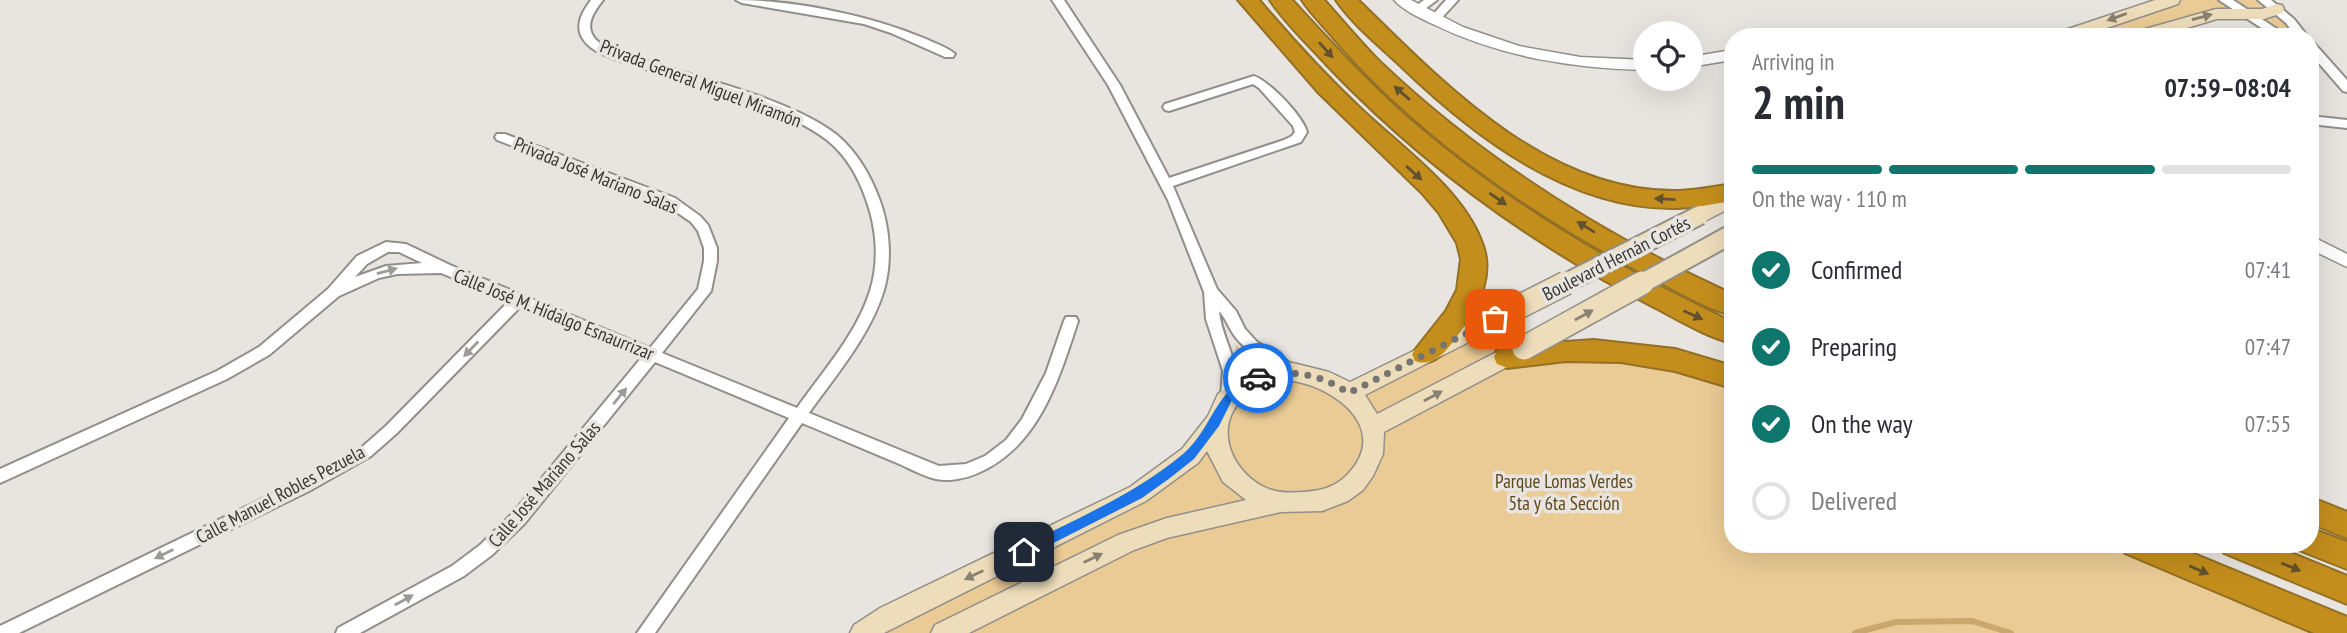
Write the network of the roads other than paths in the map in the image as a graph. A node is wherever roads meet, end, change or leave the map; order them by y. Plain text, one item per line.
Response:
1 (597, 0) edge
2 (742, 0) edge
3 (1058, 0) edge
4 (1248, 0) edge
5 (1280, 0) edge
6 (1312, 0) edge
7 (1346, 0) edge
8 (1401, 0) edge
9 (1431, 0) edge
10 (1452, 0) edge
11 (2172, 0) edge
12 (2225, 0) edge
13 (2270, 5) edge
14 (1417, 10) junction
15 (2242, 12) junction
16 (1434, 20) junction
17 (2089, 28) edge
18 (2167, 28) edge
19 (2268, 28) edge
20 (2293, 28) edge
21 (949, 54) dead end
22 (1724, 56) edge
23 (2319, 58) edge
24 (1703, 60) edge
25 (2319, 60) edge
26 (2324, 64) junction
27 (1633, 65) edge
28 (2347, 88) edge
29 (1169, 107) dead end
30 (2319, 121) edge
31 (2347, 124) edge
32 (501, 137) dead end
33 (1166, 184) junction
34 (1724, 195) edge
35 (1724, 203) edge
36 (1724, 238) edge
37 (2319, 244) edge
38 (2319, 247) edge
39 (2347, 248) edge
40 (2347, 261) edge
41 (445, 269) junction
42 (1211, 292) junction
43 (333, 293) junction
44 (519, 300) junction
45 (1724, 301) edge
46 (1072, 321) dead end
47 (1724, 329) edge
48 (1240, 333) junction
49 (1221, 339) junction
50 (1516, 352) junction
51 (1425, 354) junction
52 (653, 355) junction
53 (1293, 372) junction
54 (1724, 374) edge
55 (1349, 393) junction
56 (1228, 397) junction
57 (799, 416) junction
58 (1215, 423) junction
59 (1372, 426) junction
60 (0, 476) edge
61 (1281, 502) junction
62 (2319, 514) edge
63 (2347, 525) edge
64 (2319, 545) edge
65 (2158, 553) edge
66 (2257, 553) edge
67 (2347, 556) edge
68 (2347, 590) edge
69 (2347, 632) edge
70 (2, 633) edge
71 (344, 633) edge
72 (645, 633) edge
73 (863, 633) edge
74 (944, 633) edge

1 - 57 street, Privada General Miguel Miramón
2 - 21 street
3 - 33 street
4 -> 51 highway
5 -> 47 highway
45 -> 6 highway
34 -> 7 highway
8 - 14 street
9 - 14 street
10 - 16 street
11 -> 17 main road
12 - 15 street
13 - 15 main road
13 - 20 street
14 - 16 street
18 -> 15 main road
15 - 19 street
16 - 27 street
22 - 24 street
23 - 26 street
25 - 26 street
26 - 28 street
29 - 33 street
30 - 31 street
32 - 52 street, Privada José Mariano Salas
33 - 42 street
35 - 51 main road, Boulevard Hernán Cortés, bridge
50 -> 36 main road, Boulevard Hernán Cortés, bridge
37 - 39 street
38 - 40 street
39 - 40 street
43 -> 41 street
41 - 43 street, Calle José M. Hidalgo Esnaurrizar
41 - 44 street, Calle José M. Hidalgo Esnaurrizar
42 - 48 street
42 - 49 street
43 - 60 street, Calle José M. Hidalgo Esnaurrizar
44 - 52 street, Calle José M. Hidalgo Esnaurrizar
44 -> 70 street, Calle Manuel Robles Pezuela
46 - 57 street, Calle José M. Hidalgo Esnaurrizar
48 - 49 street
48 - 53 street
49 - 56 street
50 - 54 highway
59 -> 50 main road, Boulevard Hernán Cortés
51 - 55 main road, Boulevard Hernán Cortés
52 - 57 street, Calle José M. Hidalgo Esnaurrizar
71 -> 52 street, Calle José Mariano Salas
53 - 55 main road
53 - 56 main road
55 - 59 main road
56 - 58 main road
57 - 72 street
58 - 61 main road
58 -> 73 main road
59 - 61 main road
74 -> 61 main road
62 - 63 highway
64 - 67 highway
65 -> 69 highway
66 -> 68 highway

